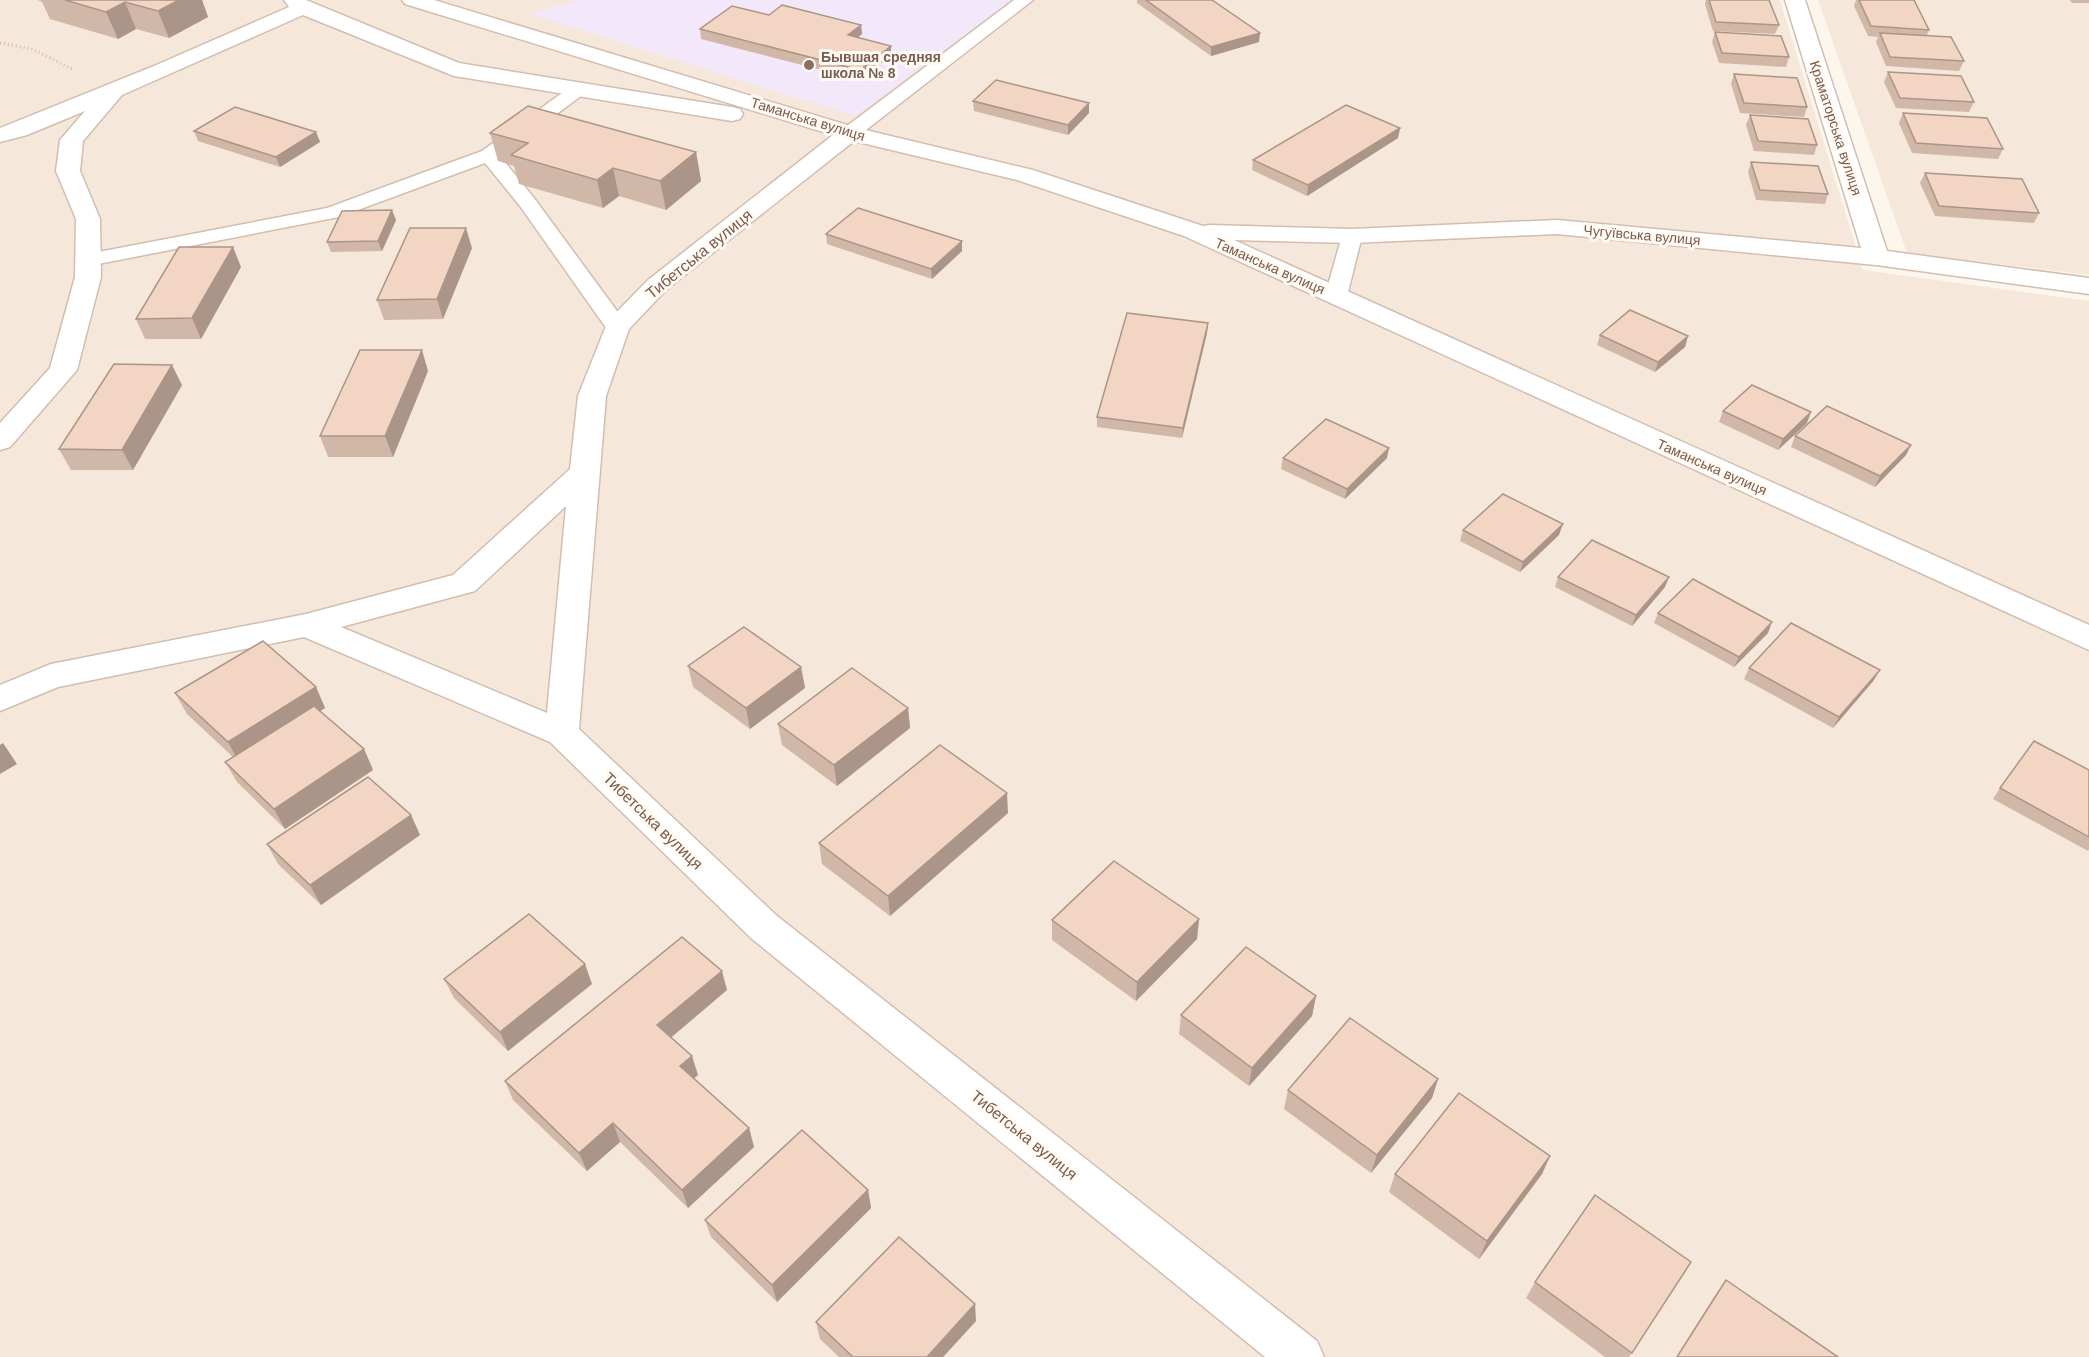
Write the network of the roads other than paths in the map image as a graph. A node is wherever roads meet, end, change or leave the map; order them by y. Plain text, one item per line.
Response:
1 (412, 0) edge
2 (1025, 0) edge
3 (1795, 0) edge
4 (298, 4) edge
5 (579, 89) junction
6 (114, 92) junction
7 (850, 133) junction
8 (0, 135) edge
9 (489, 155) junction
10 (1193, 231) junction
11 (1352, 237) junction
12 (1876, 257) junction
13 (88, 260) junction
14 (2089, 286) edge
15 (1336, 296) junction
16 (617, 327) junction
17 (0, 441) edge
18 (585, 471) junction
19 (306, 625) junction
20 (2089, 638) edge
21 (0, 699) edge
22 (562, 733) junction
23 (1301, 1357) edge

1 - 7 street, Таманська вулиця
2 - 7 lane
3 - 12 street, Краматорська вулиця
4 - 5 street
4 - 6 street
5 - 7 street
5 - 9 lane
6 - 8 street
6 - 13 street
7 - 10 street, Таманська вулиця
7 - 16 street, Тибетська вулиця
9 - 13 lane
9 - 16 lane
10 - 11 street, Чугуївська вулиця
10 - 15 street, Таманська вулиця
11 - 12 street, Чугуївська вулиця
11 - 15 lane
12 - 14 street, Чугуївська вулиця
13 - 17 street
15 - 20 street, Таманська вулиця
16 - 18 street, Тибетська вулиця
18 - 19 street
18 - 22 street, Тибетська вулиця
19 - 21 street
19 - 22 street
22 - 23 street, Тибетська вулиця

